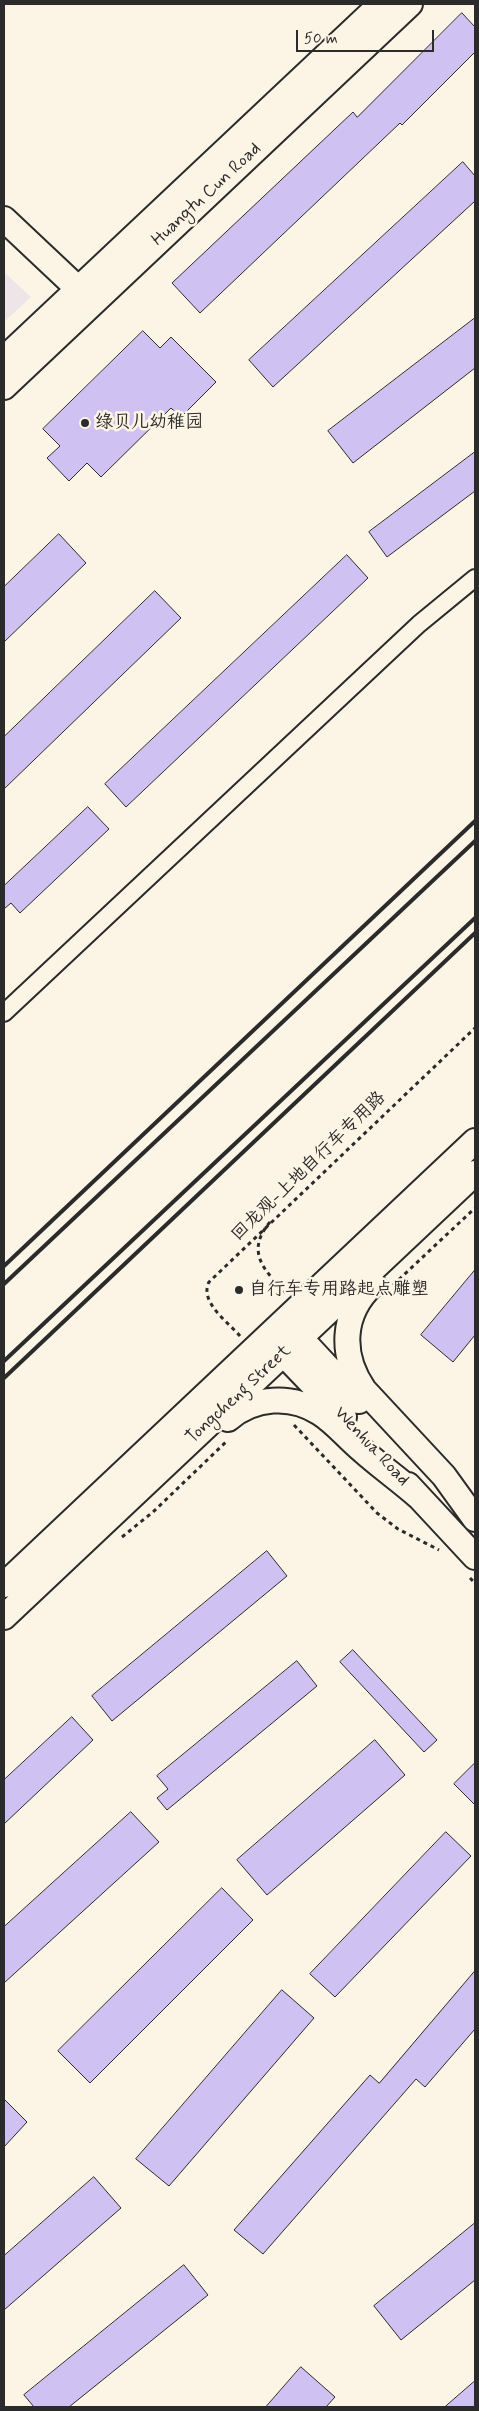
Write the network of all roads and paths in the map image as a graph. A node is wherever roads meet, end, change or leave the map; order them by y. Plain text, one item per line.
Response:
1 (381, 4) edge
2 (410, 4) edge
3 (4, 219) edge
4 (86, 296) junction
5 (4, 359) edge
6 (4, 387) edge
7 (475, 578) edge
8 (4, 1013) edge
9 (475, 1028) edge
10 (475, 1141) edge
11 (475, 1174) edge
12 (475, 1208) edge
13 (270, 1222) junction
14 (388, 1290) dead end
15 (284, 1291) dead end
16 (239, 1334) dead end
17 (284, 1337) junction
18 (290, 1422) dead end
19 (230, 1439) dead end
20 (419, 1497) junction
21 (475, 1519) edge
22 (475, 1524) edge
23 (89, 1537) junction
24 (121, 1537) dead end
25 (441, 1551) dead end
26 (470, 1565) edge
27 (475, 1583) edge
28 (4, 1586) edge
29 (4, 1617) edge

1 - 4 main road, Huangtu Cun Road
2 - 4 main road, Huangtu Cun Road
3 - 4 main road
4 - 5 main road, Huangtu Cun Road
4 - 6 main road, Huangtu Cun Road
7 - 8 street
9 - 13 path, 回龙观-上地自行车专用路
10 - 17 main road, Tongcheng Street
11 - 17 main road, Tongcheng Street
11 - 21 main road
12 - 14 path
13 - 15 path
13 - 16 path, 回龙观-上地自行车专用路
17 - 20 main road, Wenhua Road
17 - 22 main road, Wenhua Road
17 - 23 main road, Tongcheng Street
17 - 28 main road, Tongcheng Street
18 - 25 path
19 - 24 path
20 - 23 main road
20 - 26 main road, Wenhua Road
23 - 29 main road, Tongcheng Street
26 - 27 path

